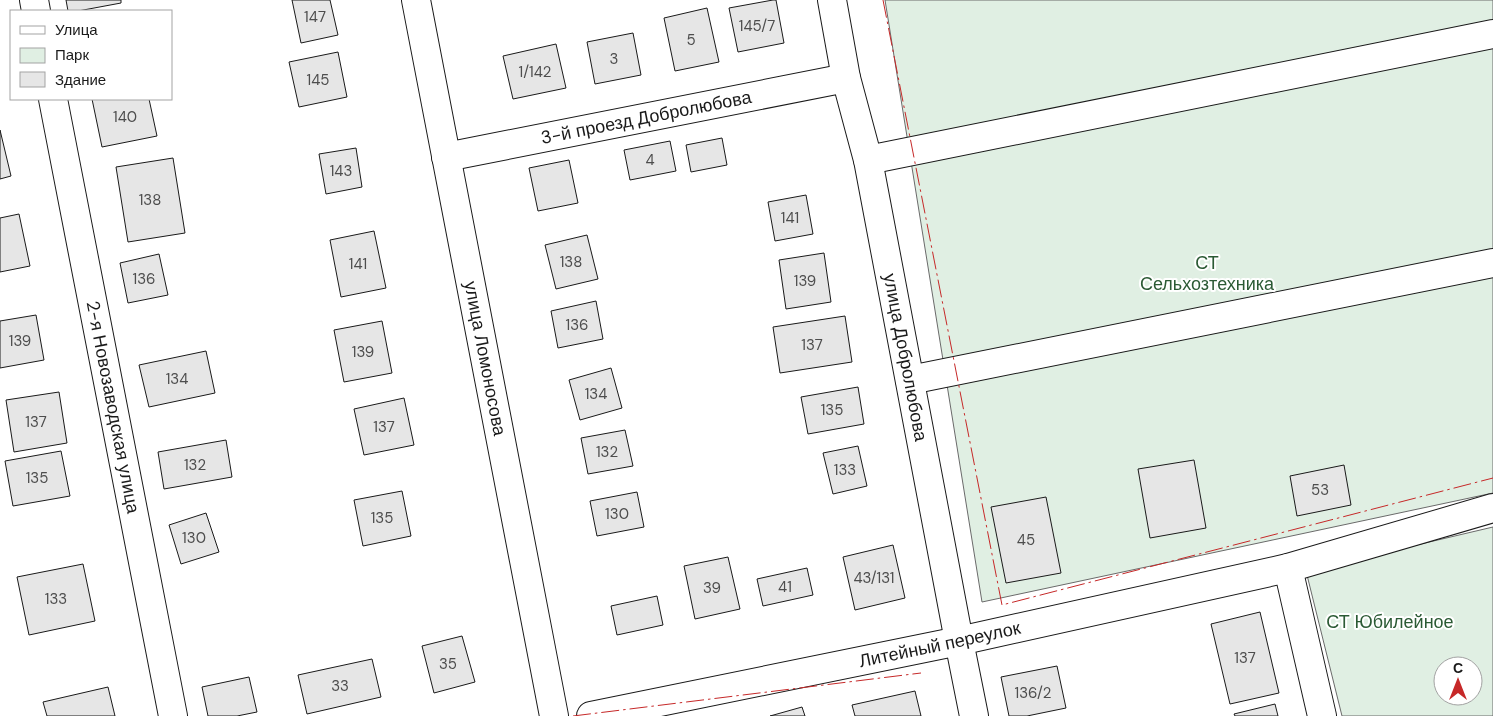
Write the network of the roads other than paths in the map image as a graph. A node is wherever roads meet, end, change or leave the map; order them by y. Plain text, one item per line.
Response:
1 (416, 0) edge
2 (832, 0) edge
3 (1493, 34) edge
4 (846, 78) junction
5 (53, 100) edge
6 (446, 157) junction
7 (868, 160) junction
8 (1493, 263) edge
9 (910, 380) junction
10 (1493, 508) edge
11 (1288, 568) junction
12 (959, 641) junction
13 (173, 716) edge
14 (554, 716) edge
15 (591, 716) edge
16 (974, 716) edge
17 (1322, 716) edge

1 - 6 street, улица Ломоносова
2 - 4 street, улица Добролюбова
3 - 7 street
4 - 6 street, 3-й проезд Добролюбова
4 - 7 street, улица Добролюбова
5 - 13 street, 2-я Новозаводская улица
6 - 14 street, улица Ломоносова
7 - 9 street, улица Добролюбова
8 - 9 street
9 - 12 street, улица Добролюбова
10 - 11 street, Литейный переулок
11 - 12 street, Литейный переулок
11 - 17 street
12 - 15 street, Литейный переулок
12 - 16 street, улица Добролюбова

